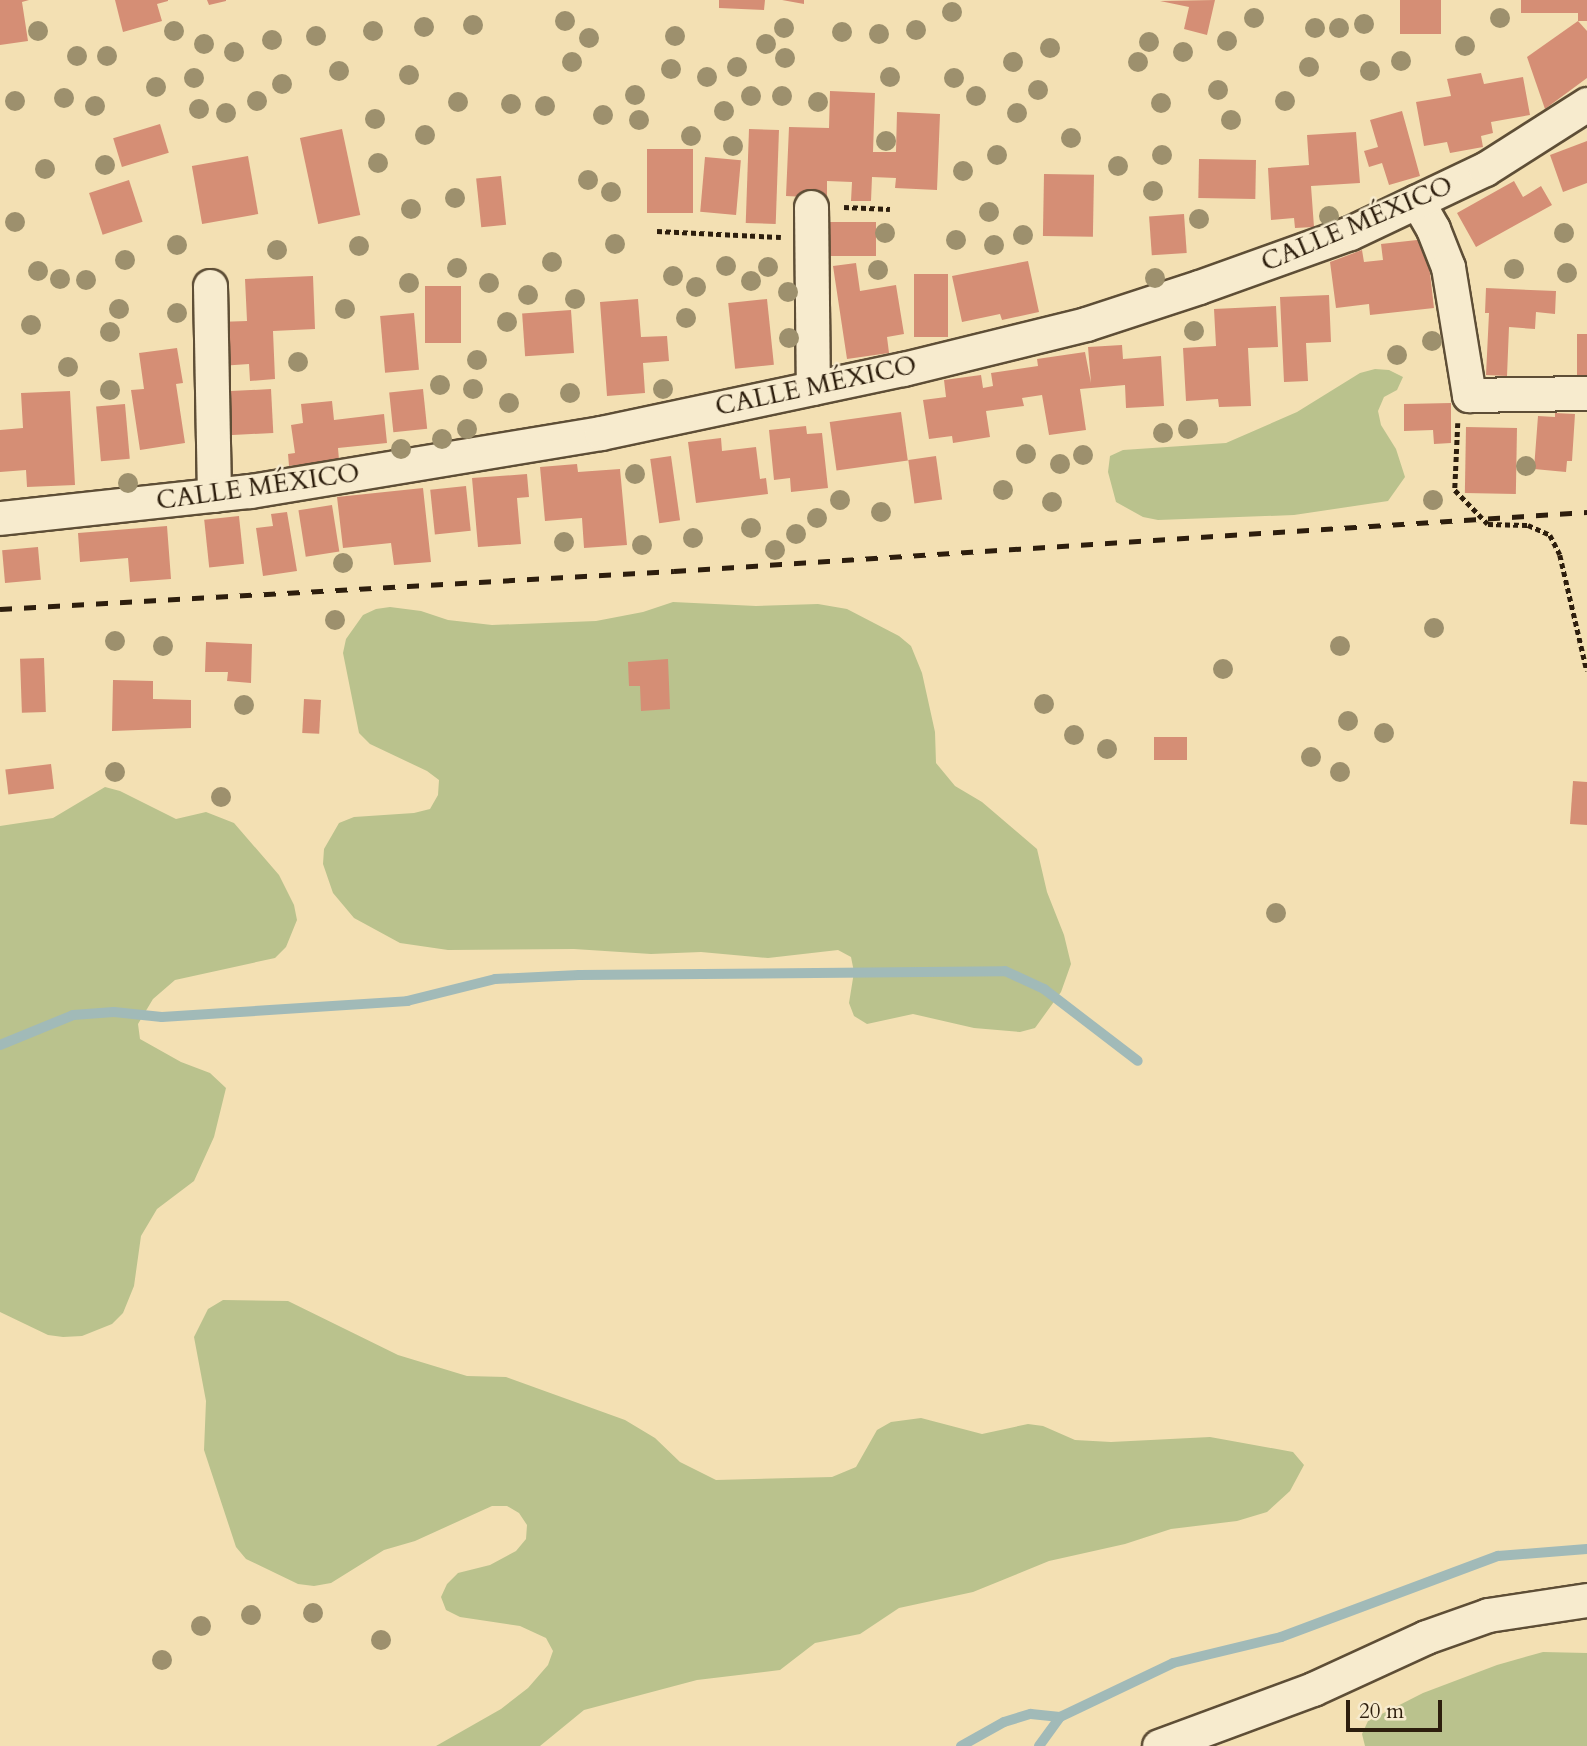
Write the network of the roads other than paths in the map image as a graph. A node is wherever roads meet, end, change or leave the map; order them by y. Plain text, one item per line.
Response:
1 (1587, 104) edge
2 (1417, 201) junction
3 (810, 223) road end
4 (209, 286) dead end
5 (813, 388) junction
6 (1587, 393) edge
7 (214, 495) junction
8 (0, 518) edge
9 (1587, 1600) edge
10 (1158, 1746) edge

1 - 2 street, CALLE MÉXICO
2 - 5 street, CALLE MÉXICO
2 - 6 street
3 - 5 street
4 - 7 street
5 - 7 street, CALLE MÉXICO
7 - 8 street, CALLE MÉXICO
9 - 10 street

